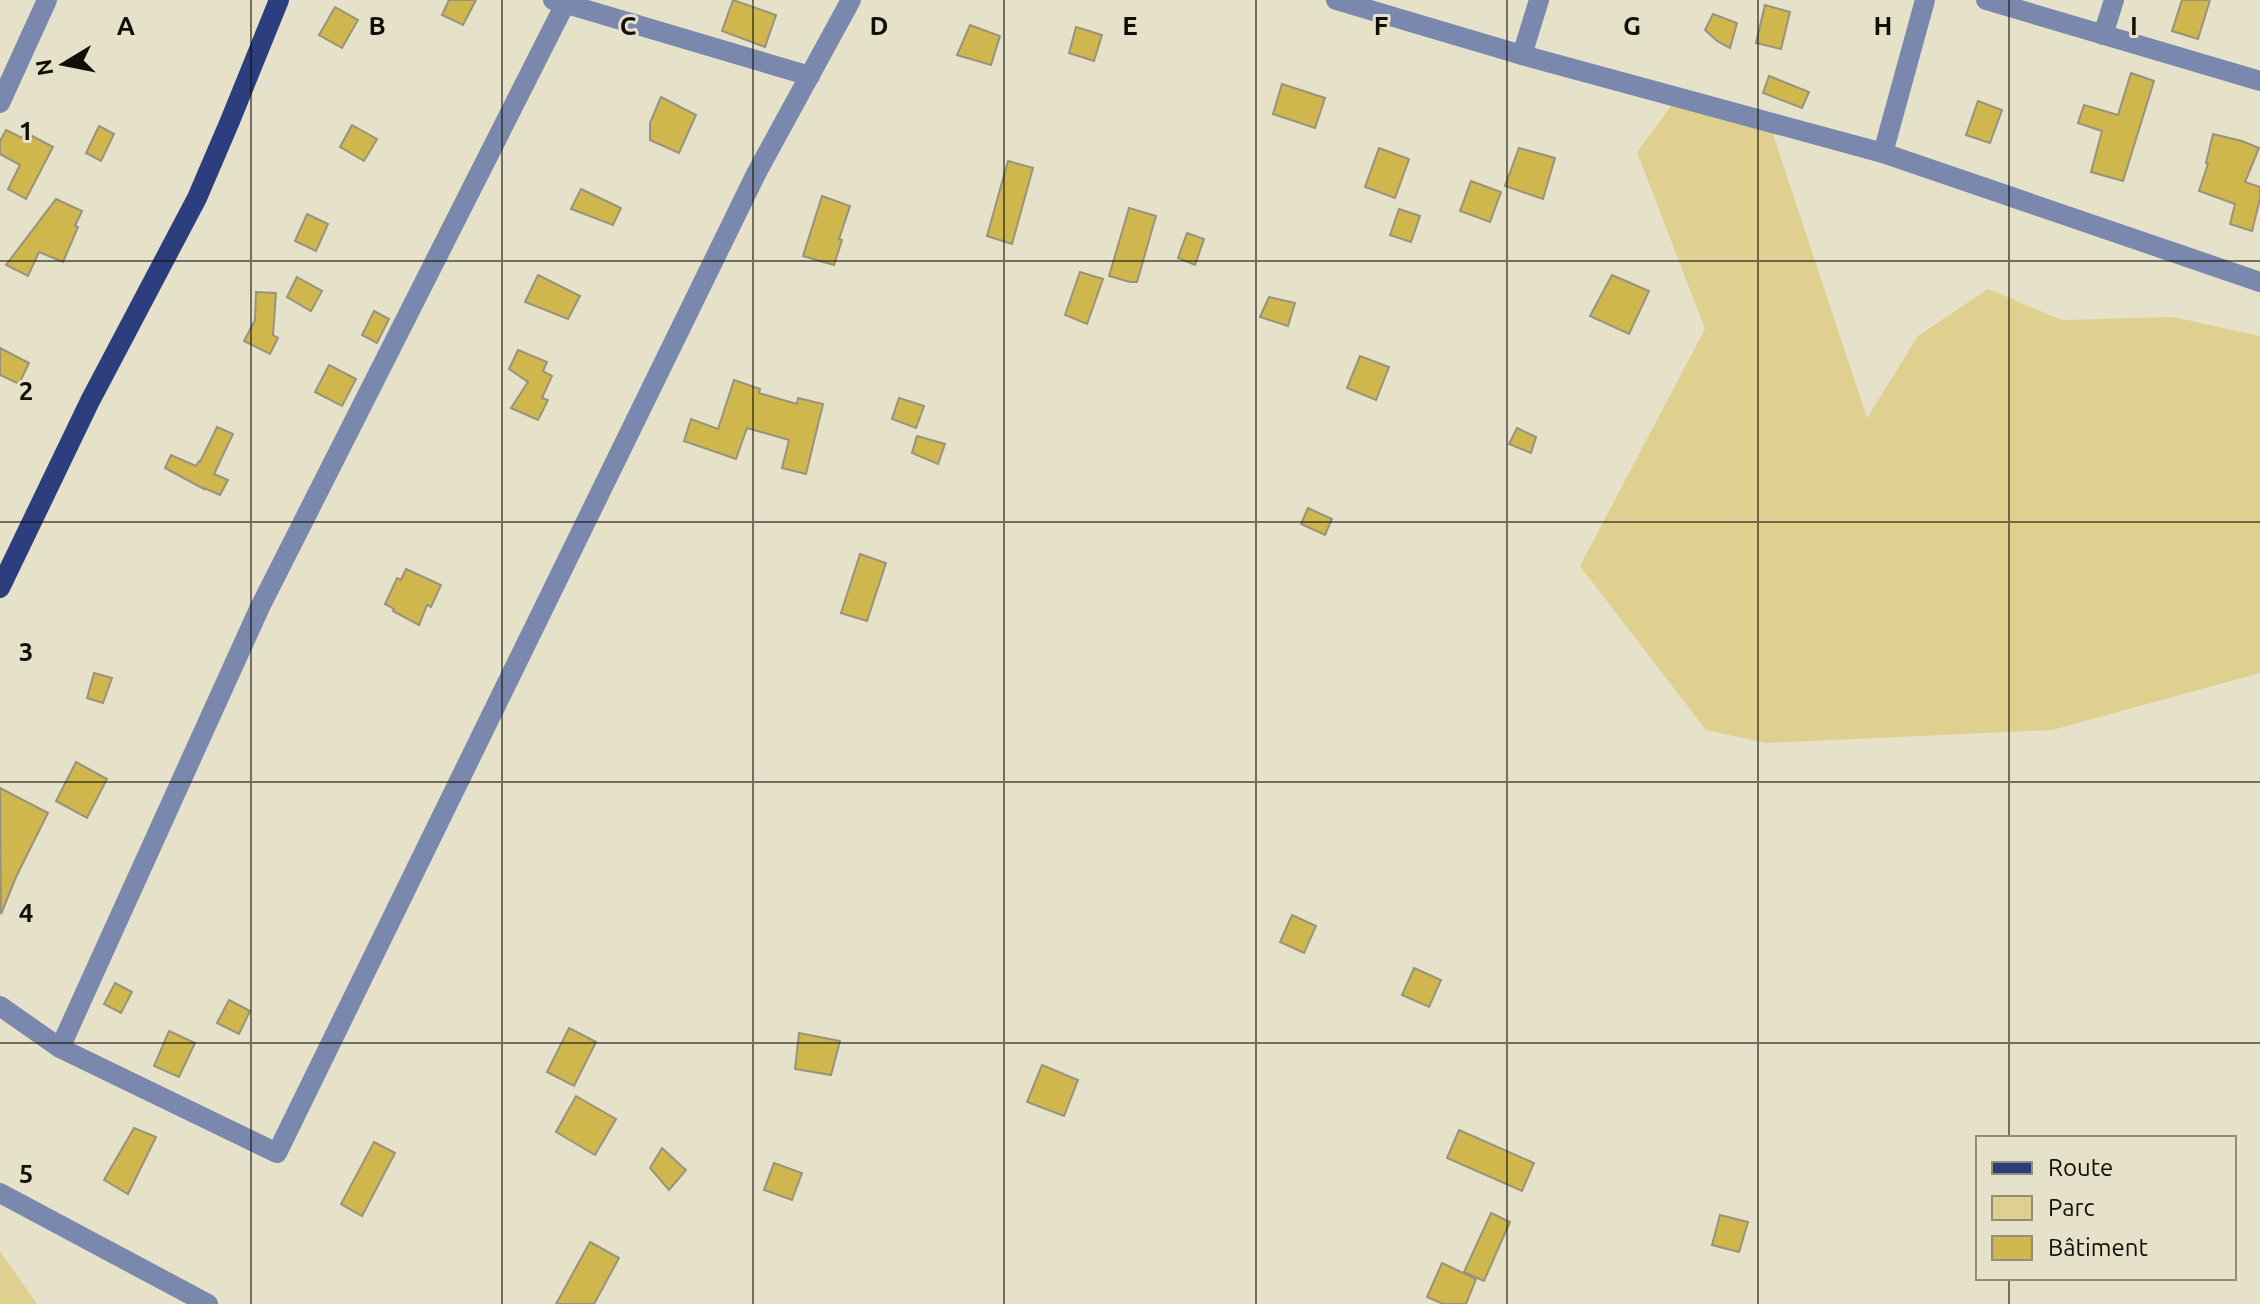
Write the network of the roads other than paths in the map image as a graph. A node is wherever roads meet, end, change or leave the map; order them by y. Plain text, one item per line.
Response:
1 (47, 0) edge
2 (279, 0) edge
3 (851, 0) edge
4 (1539, 0) edge
5 (1925, 0) edge
6 (1986, 0) edge
7 (2114, 0) edge
8 (1345, 1) edge
9 (558, 2) edge
10 (2103, 35) junction
11 (1522, 55) junction
12 (810, 76) junction
13 (2260, 81) edge
14 (0, 103) edge
15 (1883, 153) junction
16 (2260, 282) edge
17 (0, 588) edge
18 (0, 1006) edge
19 (60, 1048) junction
20 (0, 1193) edge
21 (208, 1304) edge

1 - 14 street
2 - 17 main road
3 - 12 street
4 - 11 street
5 - 15 street
6 - 10 street
7 - 10 street
8 - 11 street
9 - 12 street
9 - 19 street
10 - 13 street
11 - 15 street
12 - 19 street
15 - 16 street
18 - 19 street
20 - 21 street

